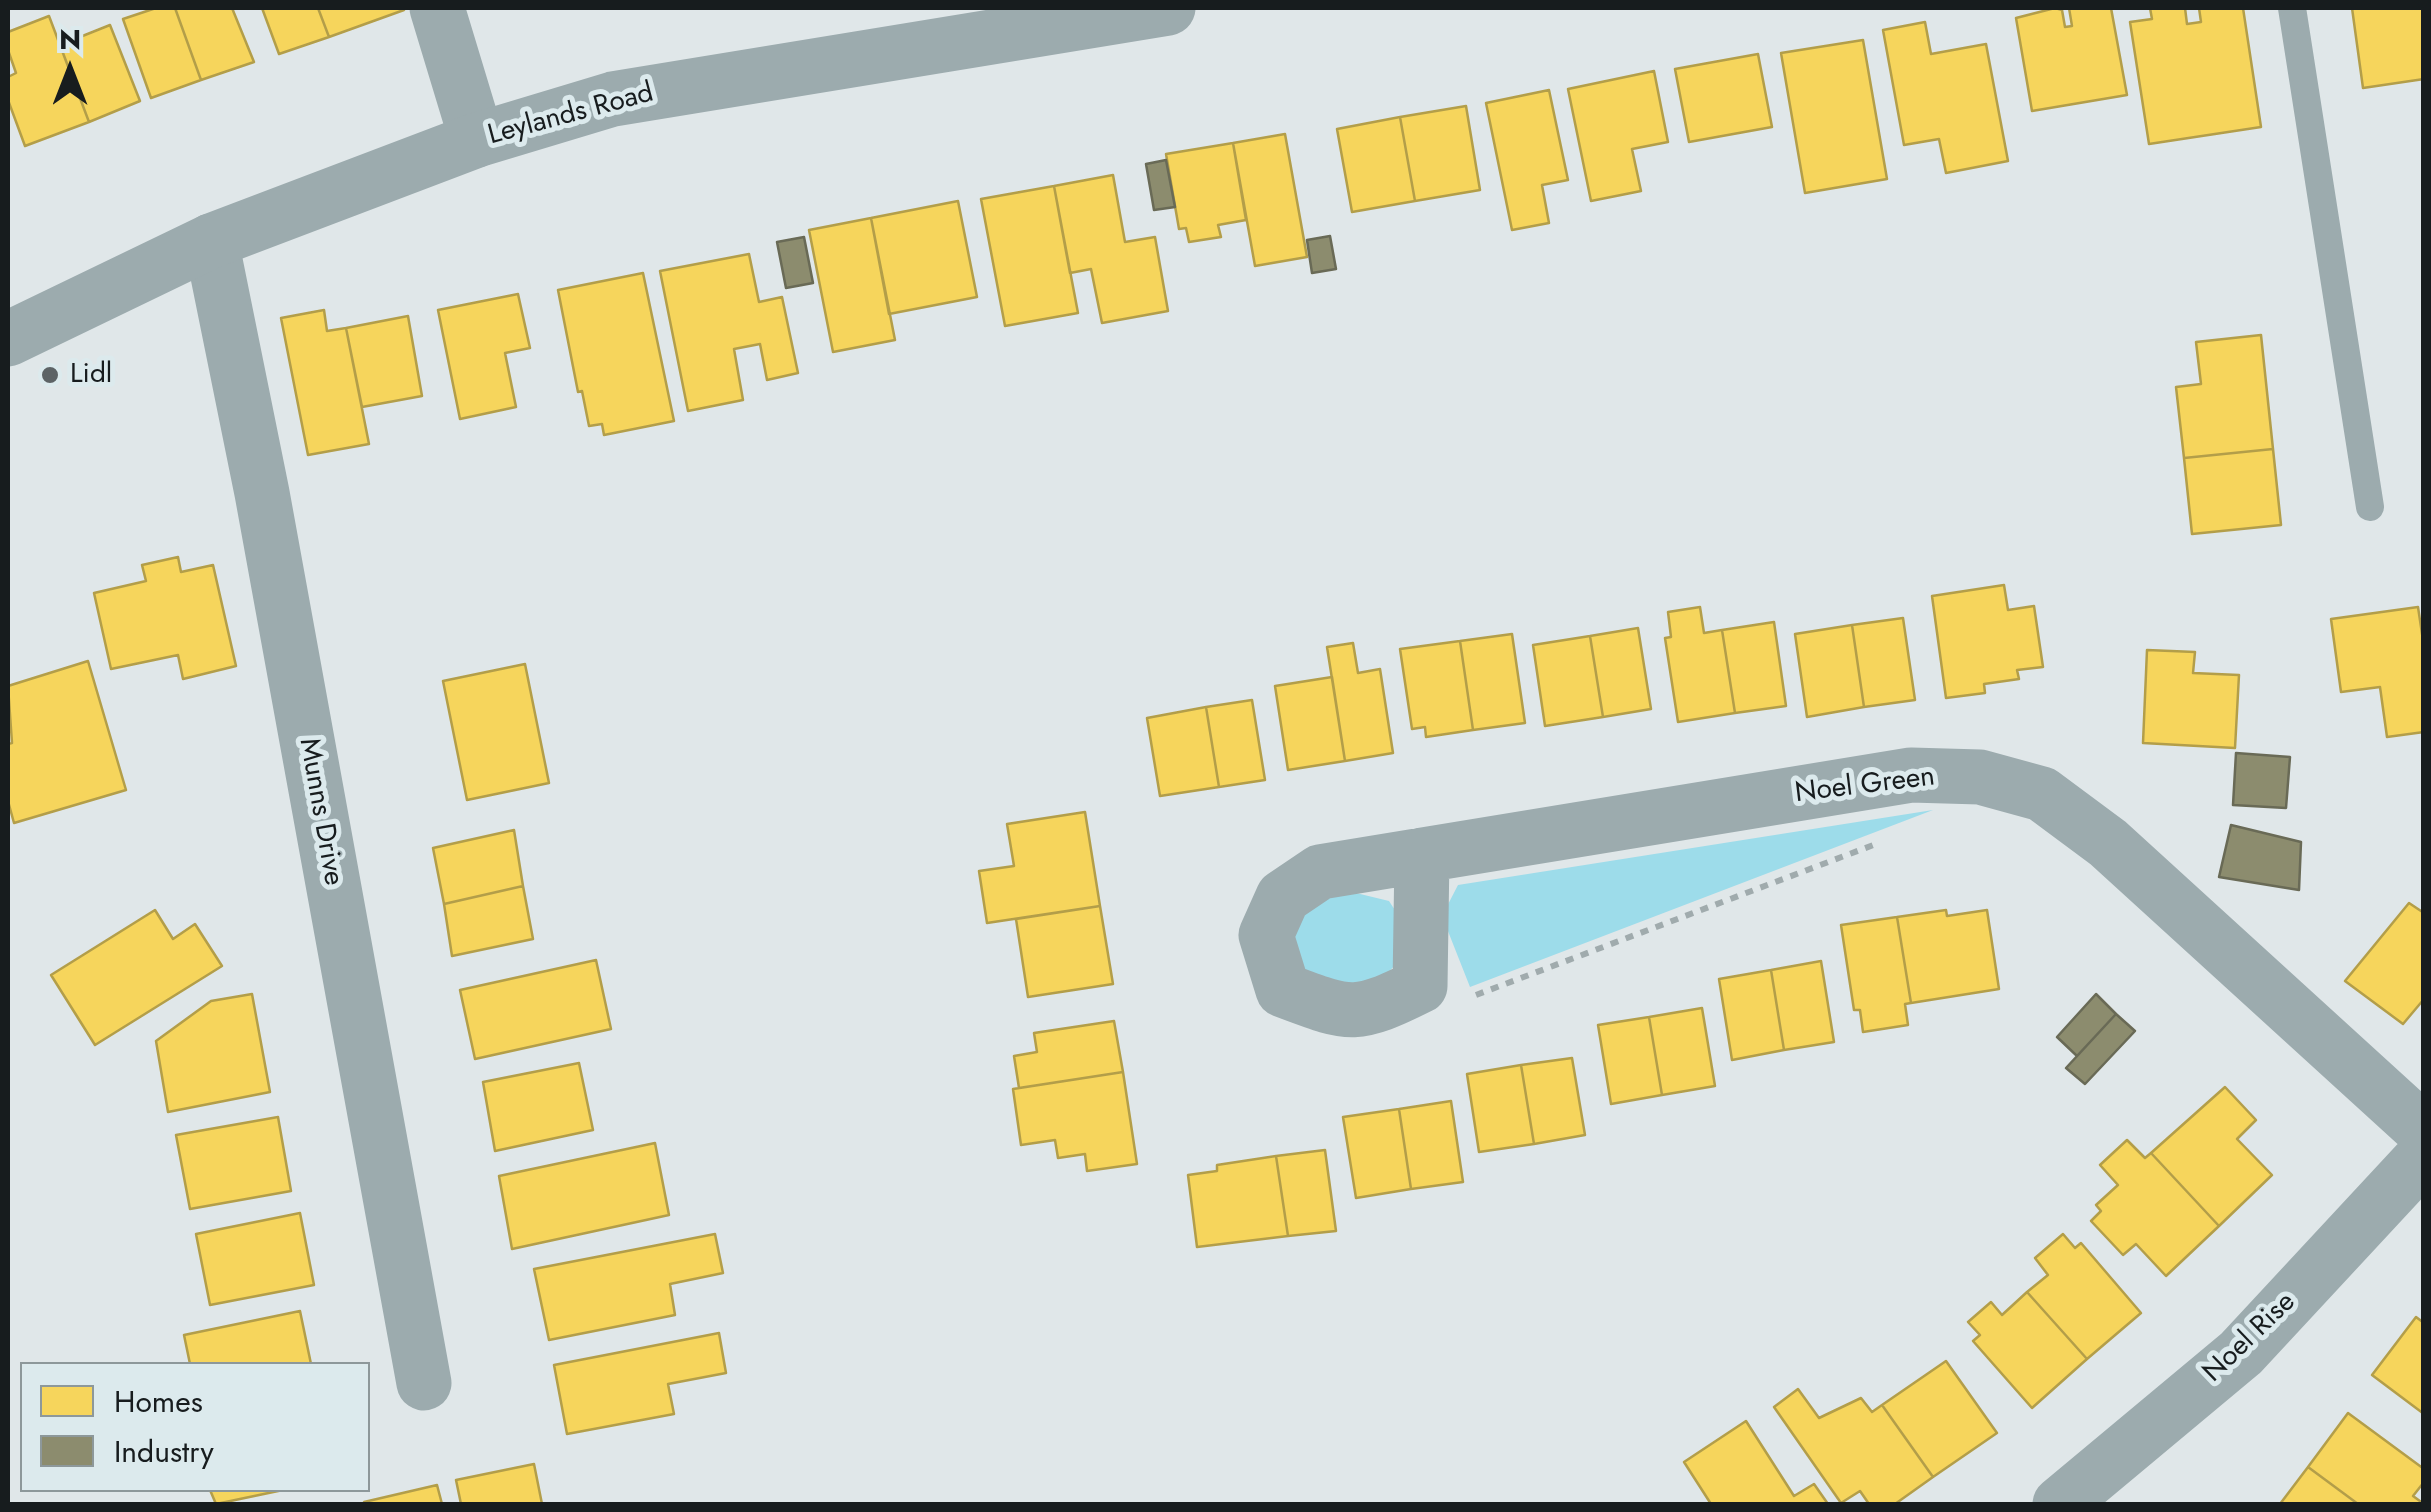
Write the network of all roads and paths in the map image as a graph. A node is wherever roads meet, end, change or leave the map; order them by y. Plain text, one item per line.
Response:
1 (437, 8) edge
2 (1168, 8) edge
3 (2292, 8) edge
4 (478, 140) junction
5 (211, 241) junction
6 (8, 339) edge
7 (2370, 506) dead end
8 (1882, 842) dead end
9 (1422, 855) junction
10 (1420, 986) junction
11 (2424, 1131) edge
12 (2424, 1156) edge
13 (424, 1383) dead end
14 (2060, 1504) edge

1 - 4 street
2 - 4 street, Leylands Road
3 - 7 lane
4 - 5 street, Leylands Road
5 - 6 street, Leylands Road
5 - 13 street, Munns Drive
8 - 10 path
9 - 10 street
9 - 10 street, Noel Green
9 - 11 street, Noel Green
12 - 14 street, Noel Rise

